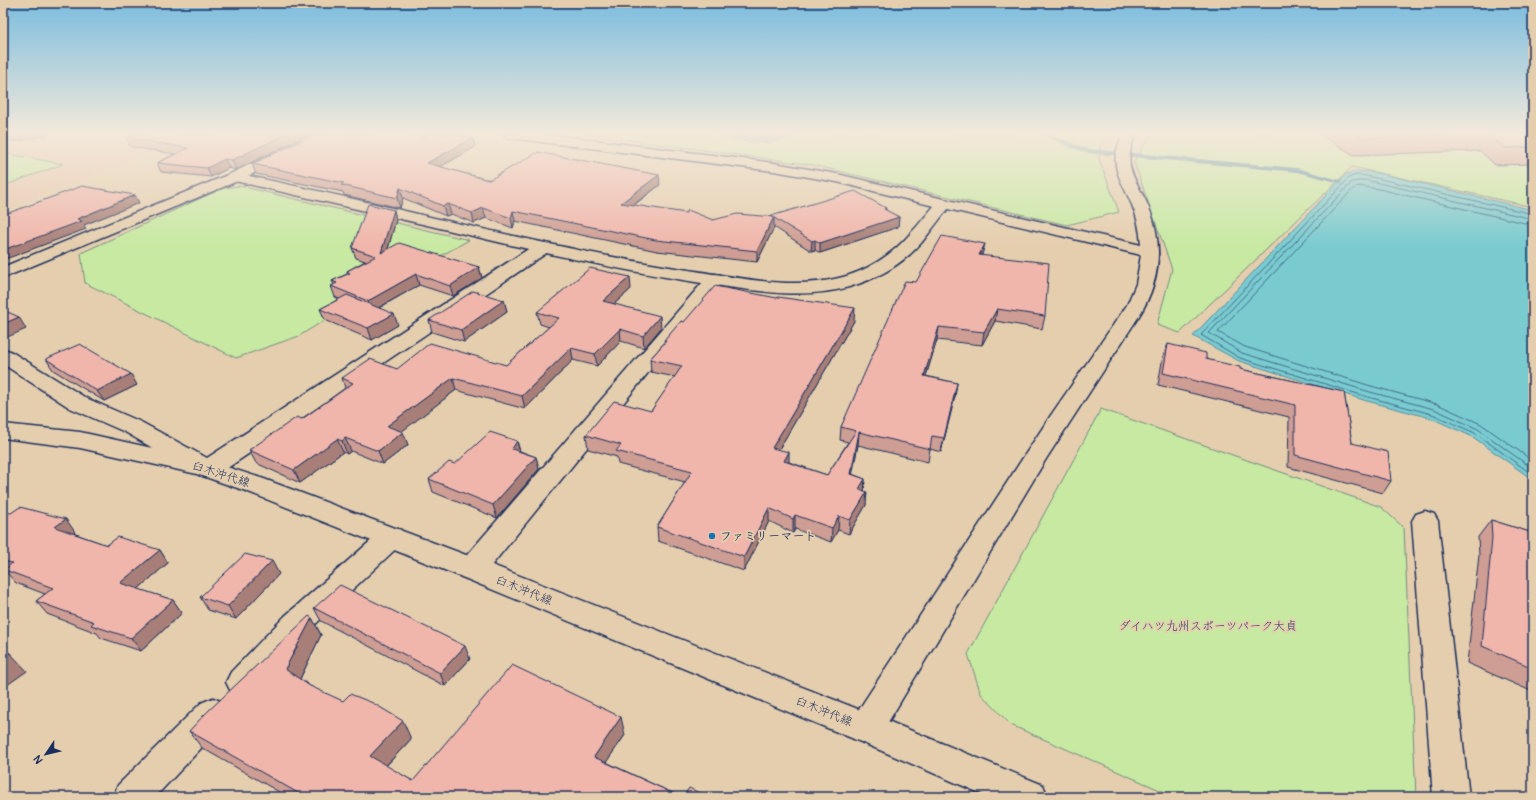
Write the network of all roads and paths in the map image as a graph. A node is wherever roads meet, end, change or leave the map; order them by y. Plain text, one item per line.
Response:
1 (247, 171) edge
2 (799, 171) edge
3 (1124, 171) edge
4 (235, 177) junction
5 (945, 202) junction
6 (542, 248) junction
7 (1149, 252) junction
8 (3, 273) edge
9 (715, 279) junction
10 (3, 355) edge
11 (3, 431) edge
12 (208, 469) junction
13 (1425, 521) dead end
14 (392, 537) junction
15 (472, 569) junction
16 (866, 728) junction
17 (131, 797) edge
18 (1030, 797) edge
19 (1451, 797) edge

1 - 4 street
2 - 5 street
3 - 7 street
4 - 6 street
4 - 8 street
5 - 7 street
5 - 9 street
6 - 9 street
6 - 12 street
7 - 16 street
9 - 15 street
10 - 12 street
11 - 12 street, 臼木沖代線
12 - 14 street, 臼木沖代線
13 - 19 street
14 - 15 street, 臼木沖代線
14 - 17 street
15 - 16 street, 臼木沖代線
16 - 18 street, 臼木沖代線

